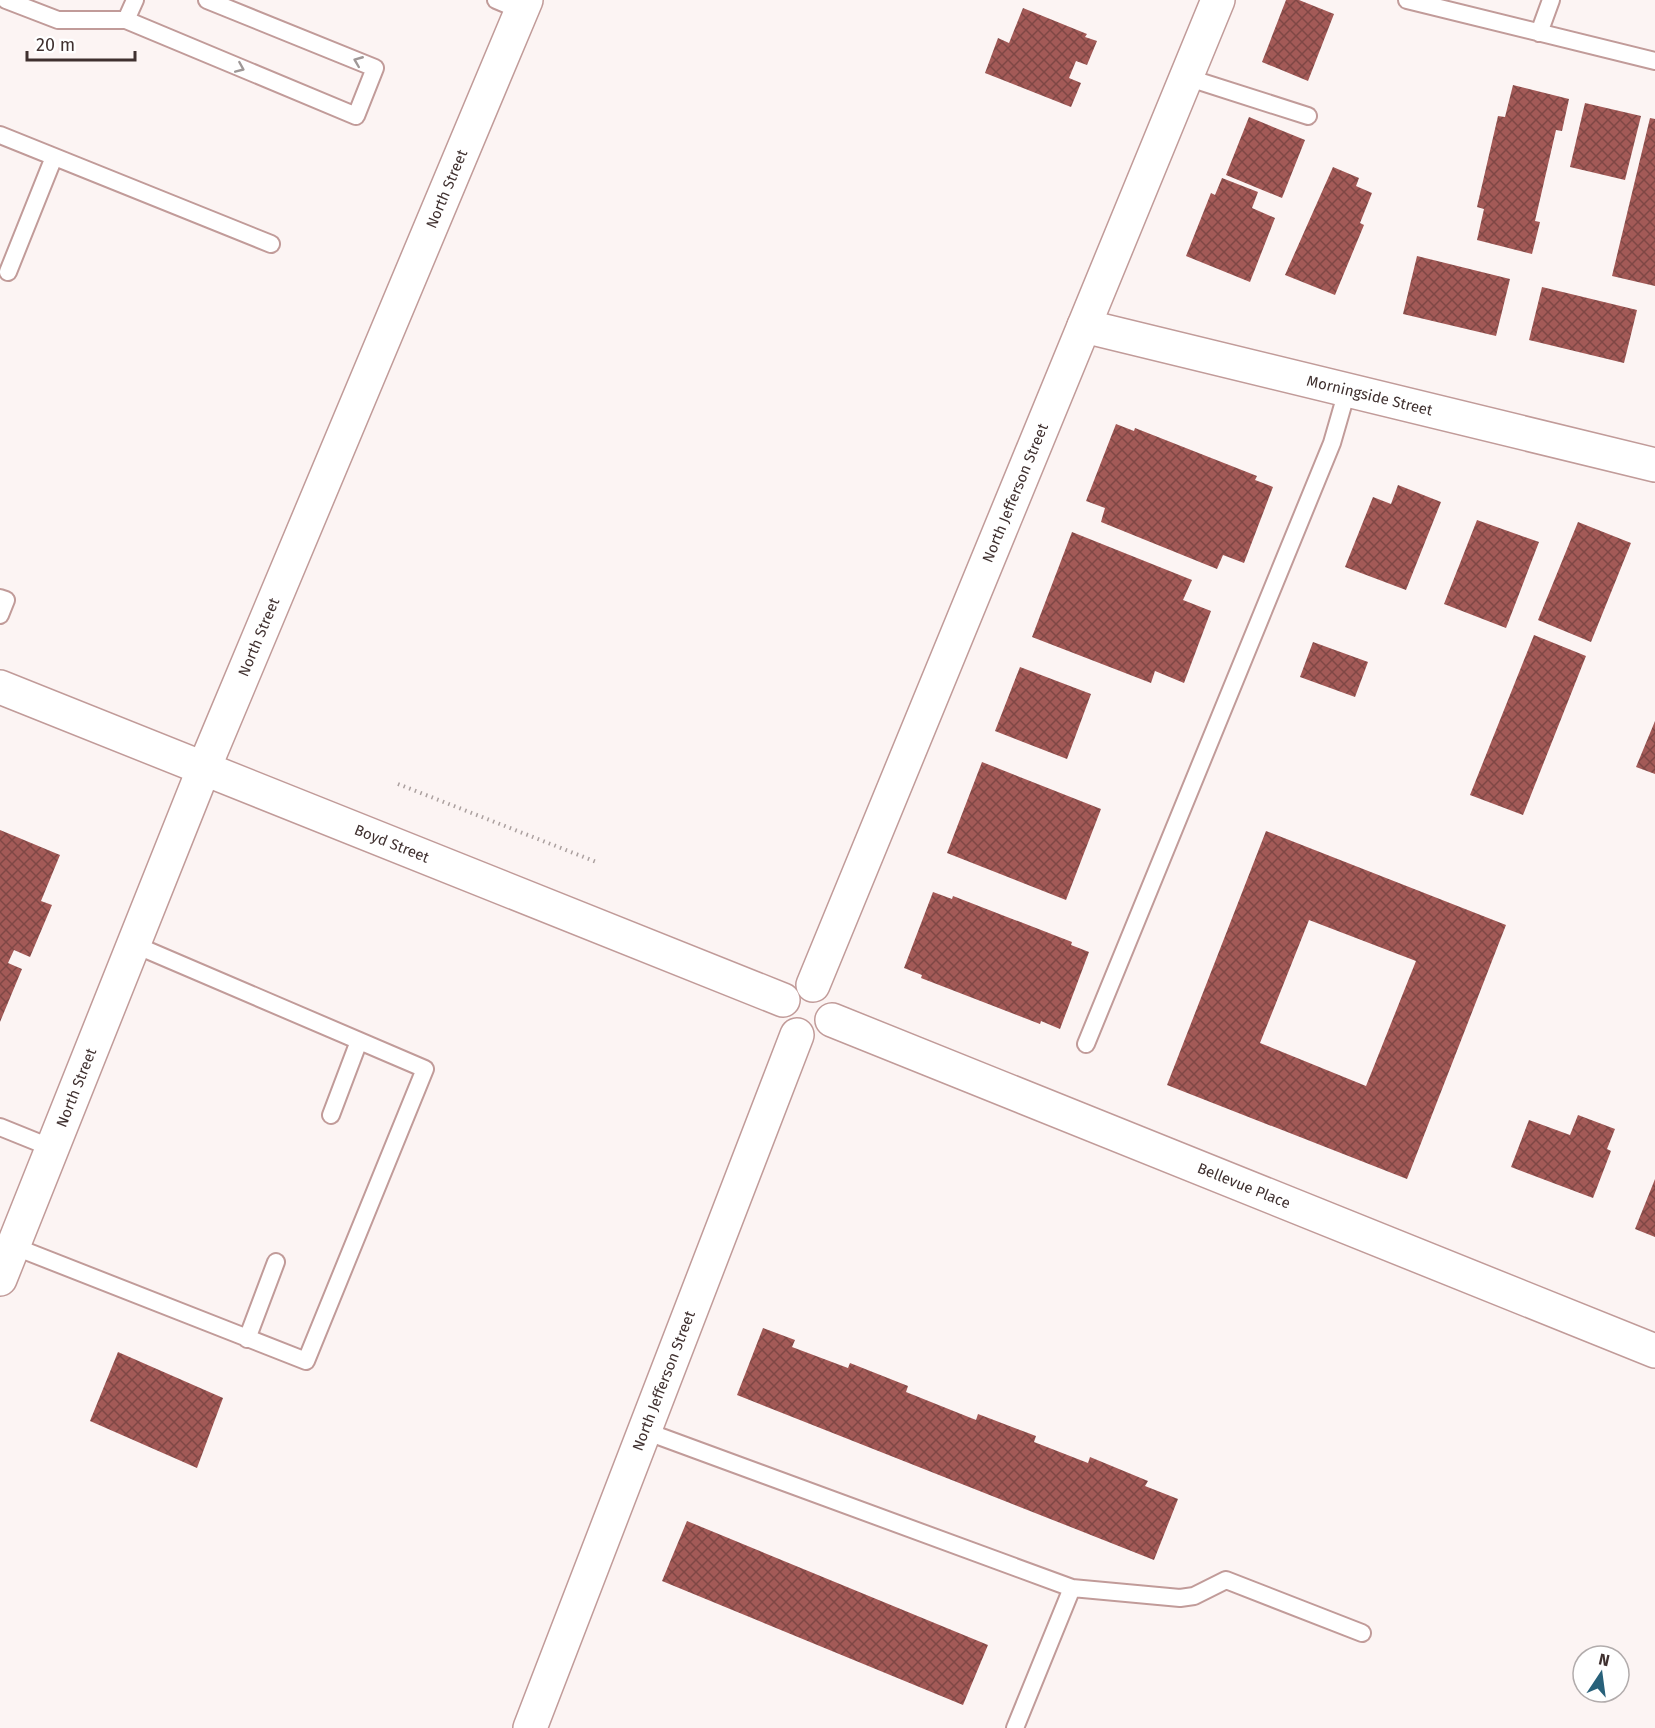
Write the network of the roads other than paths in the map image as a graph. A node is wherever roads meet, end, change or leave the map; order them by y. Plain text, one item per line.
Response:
1 (6, 0) edge
2 (135, 0) edge
3 (207, 0) edge
4 (1218, 0) edge
5 (1407, 0) edge
6 (1551, 0) edge
7 (515, 4) edge
8 (126, 20) junction
9 (1539, 33) junction
10 (1655, 61) edge
11 (1186, 77) junction
12 (1308, 116) dead end
13 (0, 135) edge
14 (54, 157) junction
15 (271, 244) dead end
16 (8, 272) dead end
17 (1084, 326) junction
18 (1347, 390) junction
19 (1655, 465) edge
20 (0, 598) edge
21 (0, 615) edge
22 (0, 687) edge
23 (204, 768) junction
24 (134, 944) junction
25 (813, 985) junction
26 (783, 1000) junction
27 (832, 1020) junction
28 (797, 1035) junction
29 (359, 1041) junction
30 (1086, 1044) dead end
31 (331, 1115) dead end
32 (0, 1127) edge
33 (52, 1148) junction
34 (13, 1246) junction
35 (276, 1262) dead end
36 (0, 1279) edge
37 (247, 1339) junction
38 (1655, 1352) edge
39 (645, 1431) junction
40 (1072, 1588) junction
41 (1362, 1633) dead end
42 (530, 1728) edge
43 (1015, 1728) edge

1 - 8 lane
2 - 8 lane
8 -> 3 lane
4 - 11 street, North Jefferson Street
5 - 9 lane
6 - 9 lane
7 - 23 street, North Street
9 - 10 lane
11 - 12 lane
11 - 17 street, North Jefferson Street
13 - 14 lane
14 - 15 lane
14 - 16 lane
17 - 18 street, Morningside Street
17 - 25 street, North Jefferson Street
18 - 19 street, Morningside Street
18 - 30 lane
20 - 21 lane
22 - 23 street, Boyd Street
23 - 24 street, North Street
23 - 26 street, Boyd Street
24 - 29 lane
24 - 33 street, North Street
25 - 26 street
25 - 27 street
26 - 28 street
27 - 28 street
27 - 38 street, Bellevue Place
28 - 39 street, North Jefferson Street
29 - 31 lane
29 - 37 lane
32 - 33 lane
33 - 34 street, North Street
34 - 36 street, North Street
34 - 37 lane
35 - 37 lane
39 - 40 lane
39 - 42 street, North Jefferson Street
40 - 41 lane
40 - 43 lane

